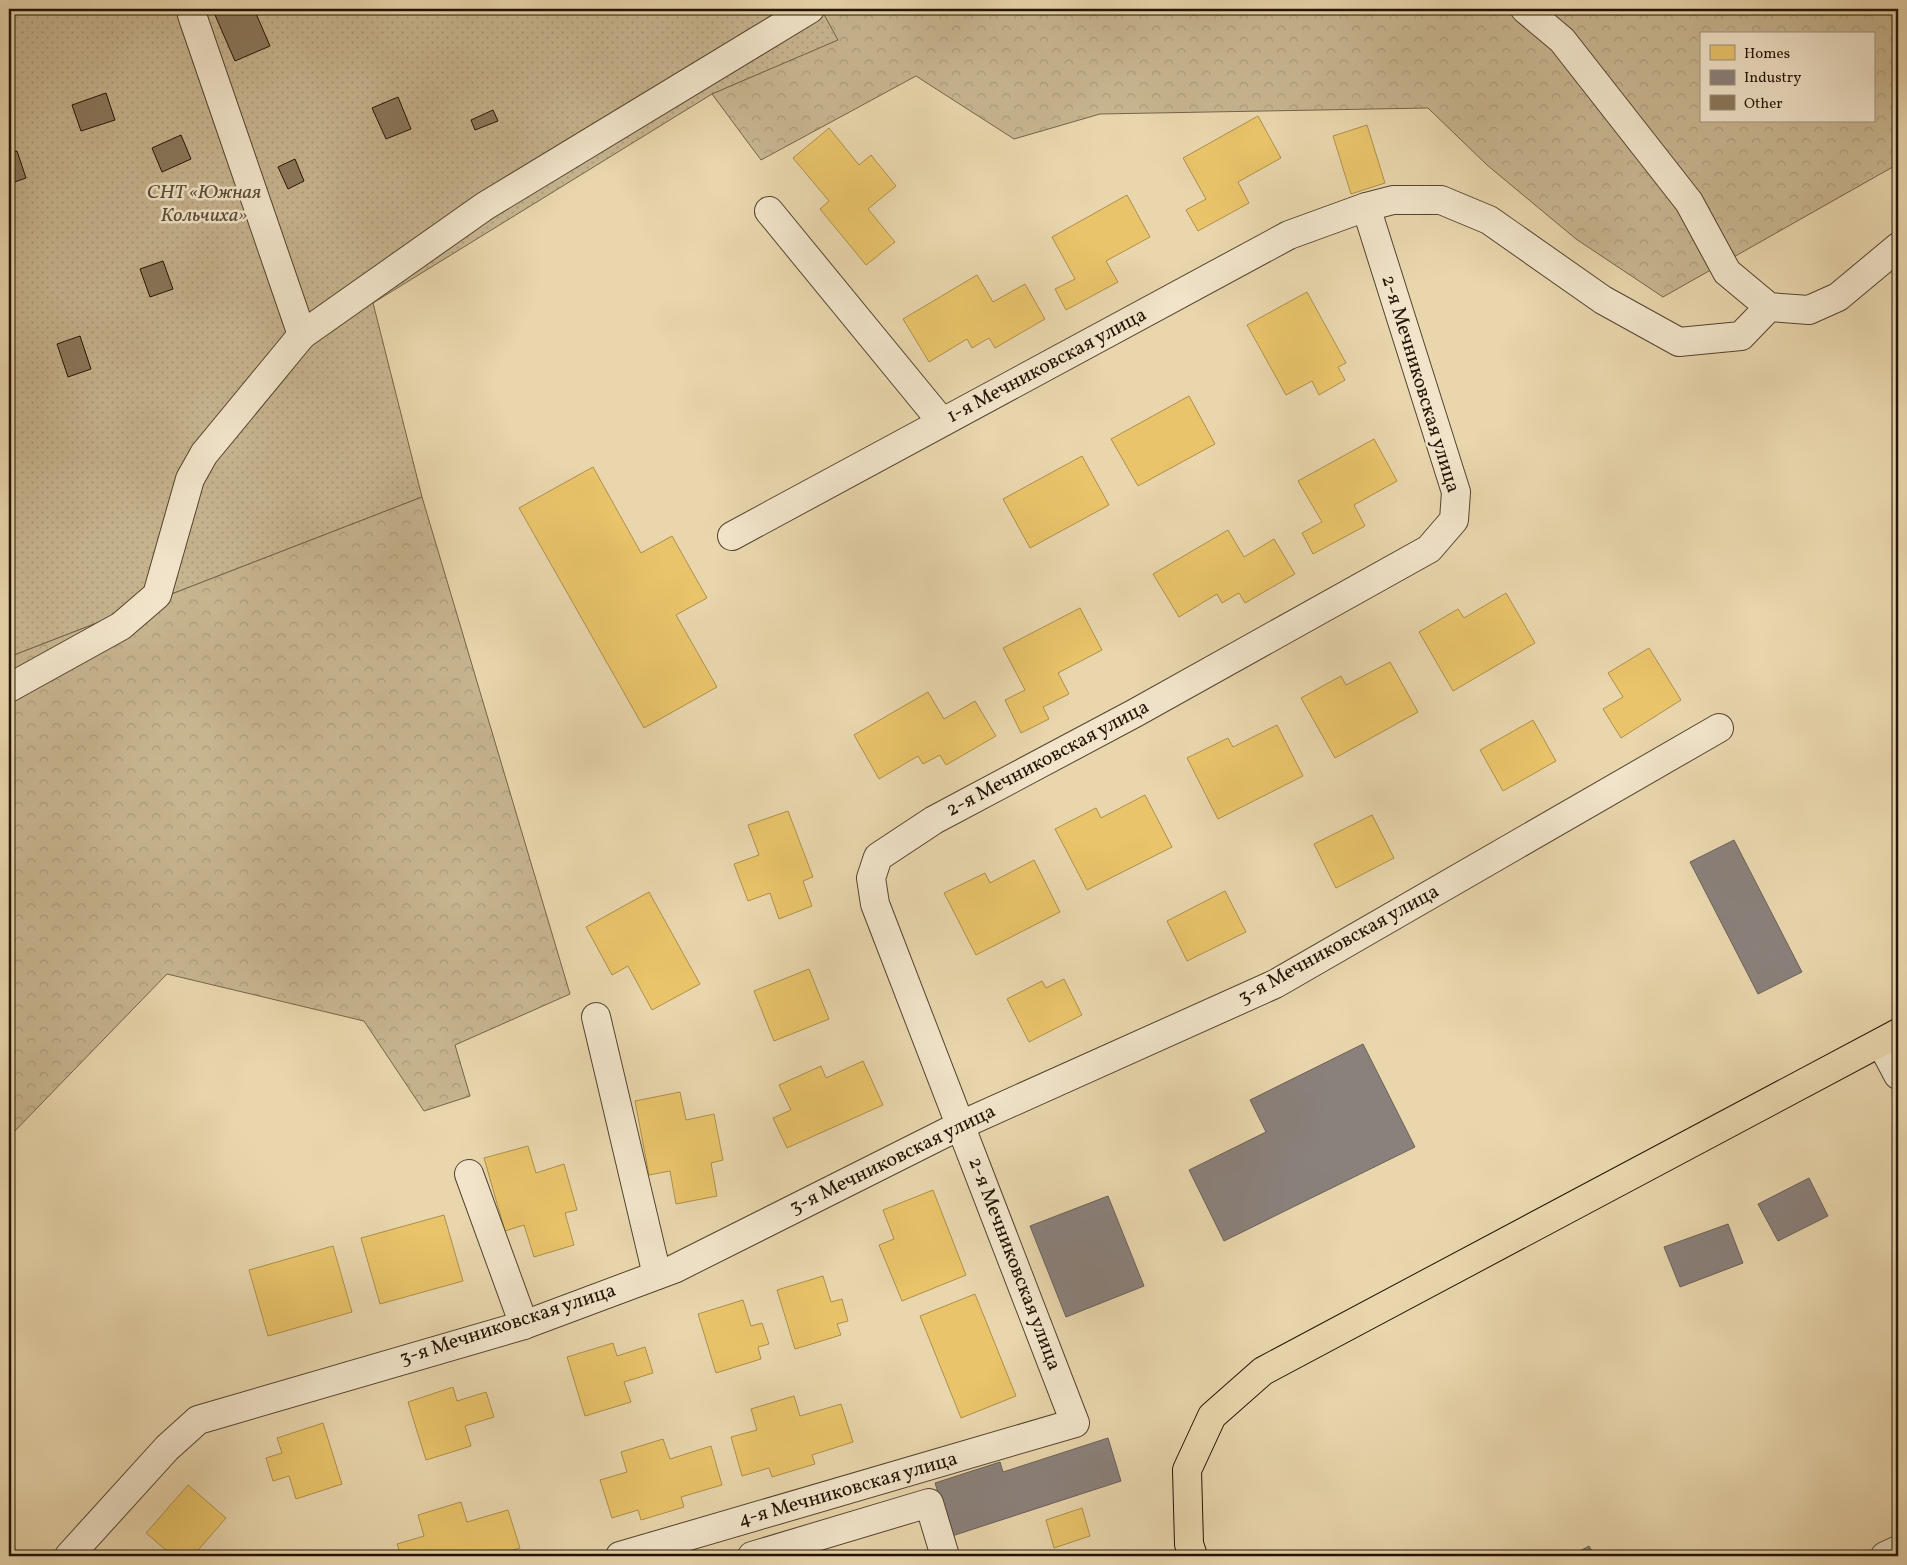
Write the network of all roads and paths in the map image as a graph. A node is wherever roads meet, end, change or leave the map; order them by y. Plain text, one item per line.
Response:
1 (810, 9) edge
2 (1525, 9) edge
3 (192, 15) dead end
4 (1366, 207) junction
5 (769, 211) dead end
6 (1898, 247) edge
7 (1769, 307) junction
8 (302, 335) junction
9 (942, 422) junction
10 (732, 536) dead end
11 (9, 688) edge
12 (1719, 728) dead end
13 (596, 1017) dead end
14 (1890, 1038) edge
15 (1898, 1075) edge
16 (961, 1125) junction
17 (469, 1174) dead end
18 (657, 1275) junction
19 (524, 1325) junction
20 (1075, 1423) joint
21 (1898, 1550) edge
22 (69, 1556) edge
23 (620, 1556) edge
24 (752, 1556) edge
25 (945, 1556) edge
26 (1193, 1556) edge
27 (1885, 1556) edge

1 - 8 street
2 - 7 street
3 - 8 street
4 - 7 street, 1-я Мечниковская улица
4 - 9 street, 1-я Мечниковская улица
4 - 16 street, 2-я Мечниковская улица
5 - 9 street
6 - 7 street
8 - 11 street
9 - 10 street, 1-я Мечниковская улица
12 - 16 street, 3-я Мечниковская улица
13 - 18 street
14 - 15 street
14 - 26 main road
16 - 18 street, 3-я Мечниковская улица
16 - 20 street, 2-я Мечниковская улица
17 - 19 street
18 - 19 street, 3-я Мечниковская улица
19 - 22 street, 3-я Мечниковская улица
20 - 23 street, 4-я Мечниковская улица
21 - 27 street
24 - 25 street

